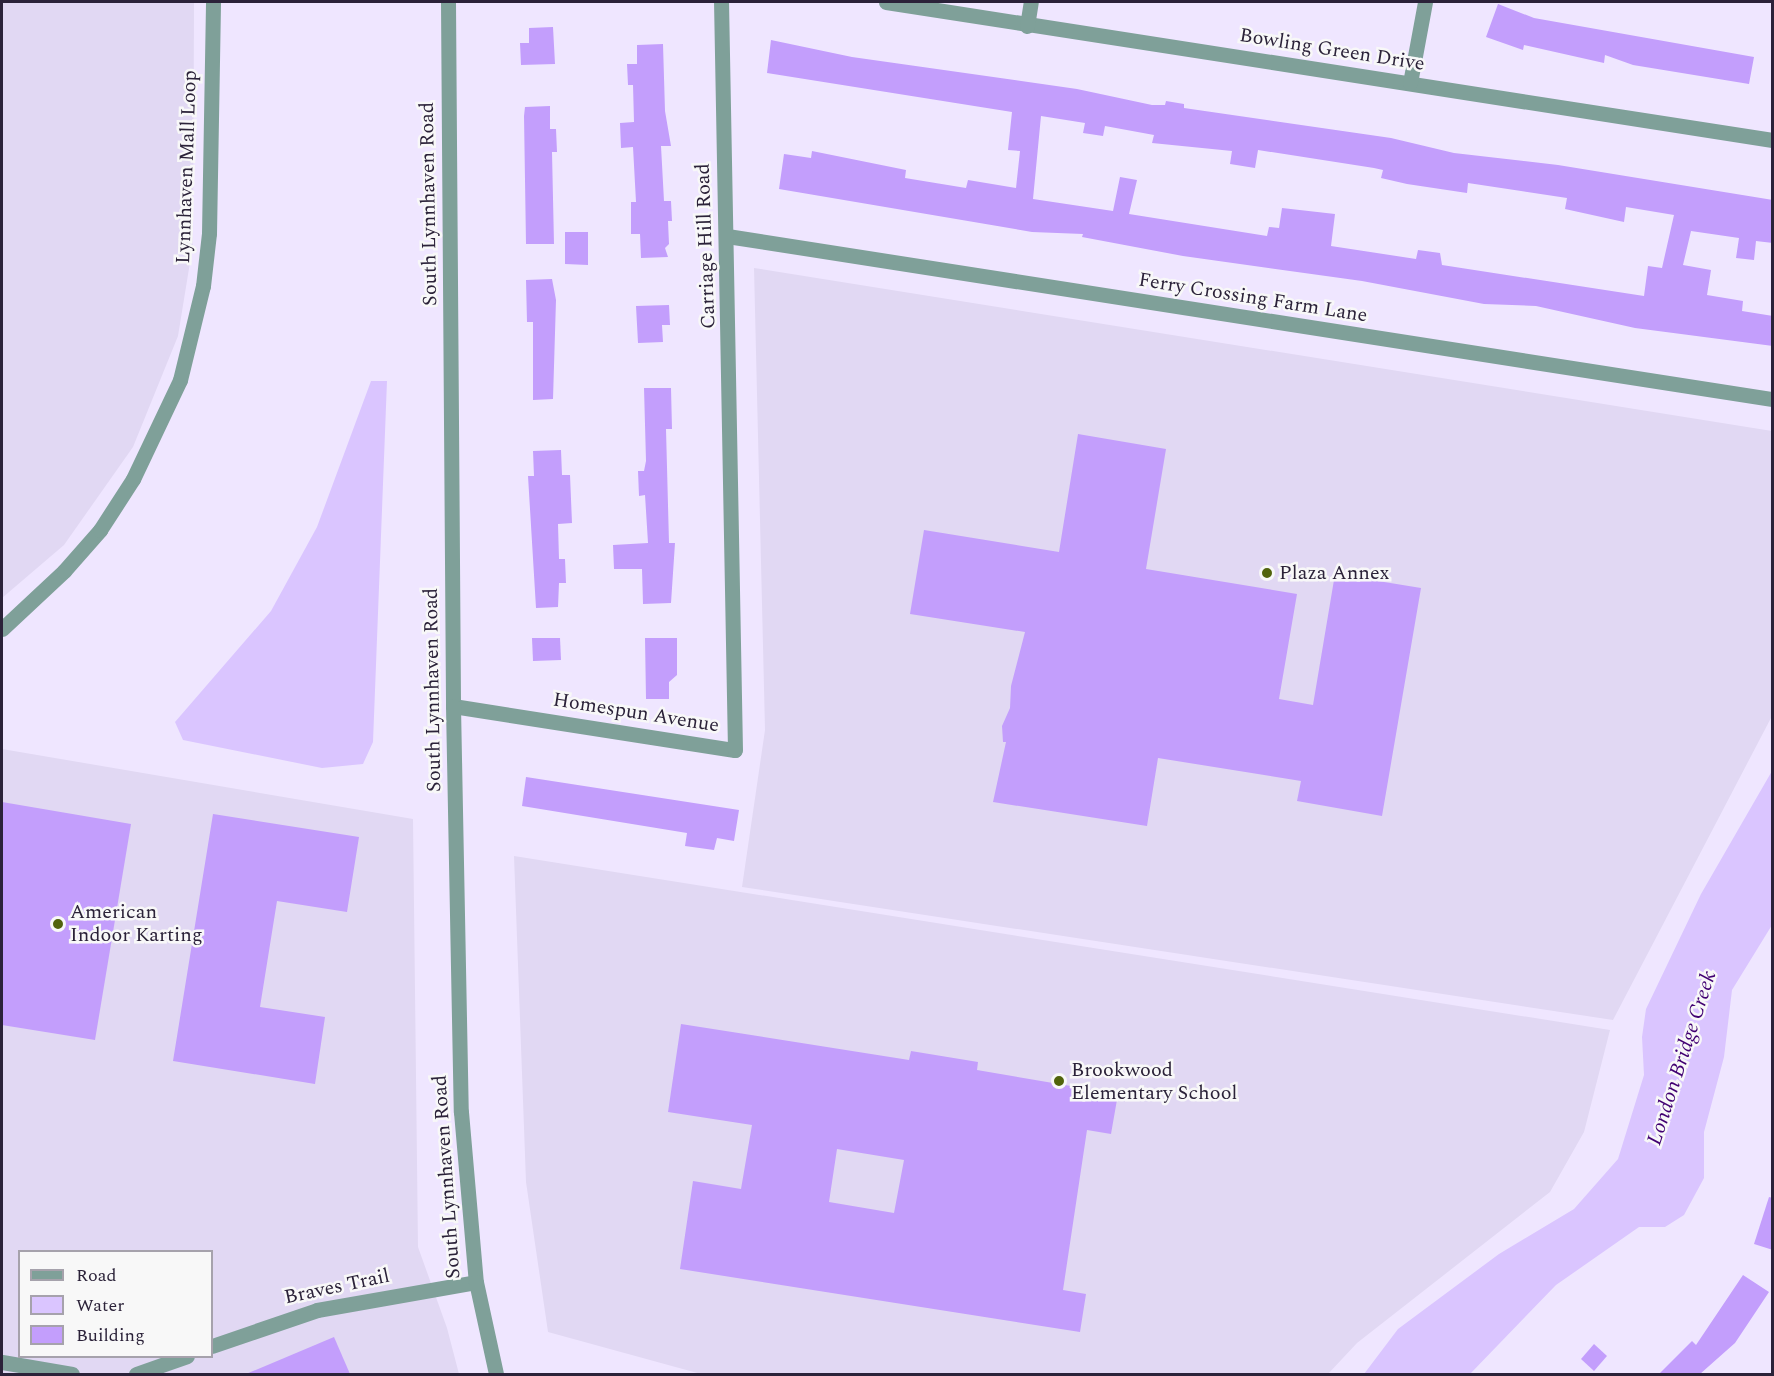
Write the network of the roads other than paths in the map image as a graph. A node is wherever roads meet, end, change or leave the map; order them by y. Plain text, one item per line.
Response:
1 (213, 2) edge
2 (448, 2) edge
3 (721, 2) edge
4 (886, 2) edge
5 (1031, 2) edge
6 (1425, 2) edge
7 (1027, 26) junction
8 (1410, 83) junction
9 (1773, 140) edge
10 (727, 236) junction
11 (1773, 399) edge
12 (732, 490) joint
13 (2, 629) edge
14 (453, 706) junction
15 (476, 1281) junction
16 (213, 1346) edge
17 (181, 1358) edge
18 (2, 1362) edge
19 (72, 1374) edge
20 (136, 1374) edge
21 (496, 1374) edge

1 - 13 street, Lynnhaven Mall Loop
2 - 14 street, South Lynnhaven Road
3 - 10 street, Carriage Hill Road
4 - 7 street, Bowling Green Drive
5 - 7 street
6 - 8 street
7 - 8 street, Bowling Green Drive
8 - 9 street, Bowling Green Drive
10 - 11 street, Ferry Crossing Farm Lane
10 - 12 street, Carriage Hill Road
12 - 14 street, Homespun Avenue
14 - 15 street, South Lynnhaven Road
15 - 16 street, Braves Trail
15 - 21 street, South Lynnhaven Road
17 - 20 street
18 - 19 street

